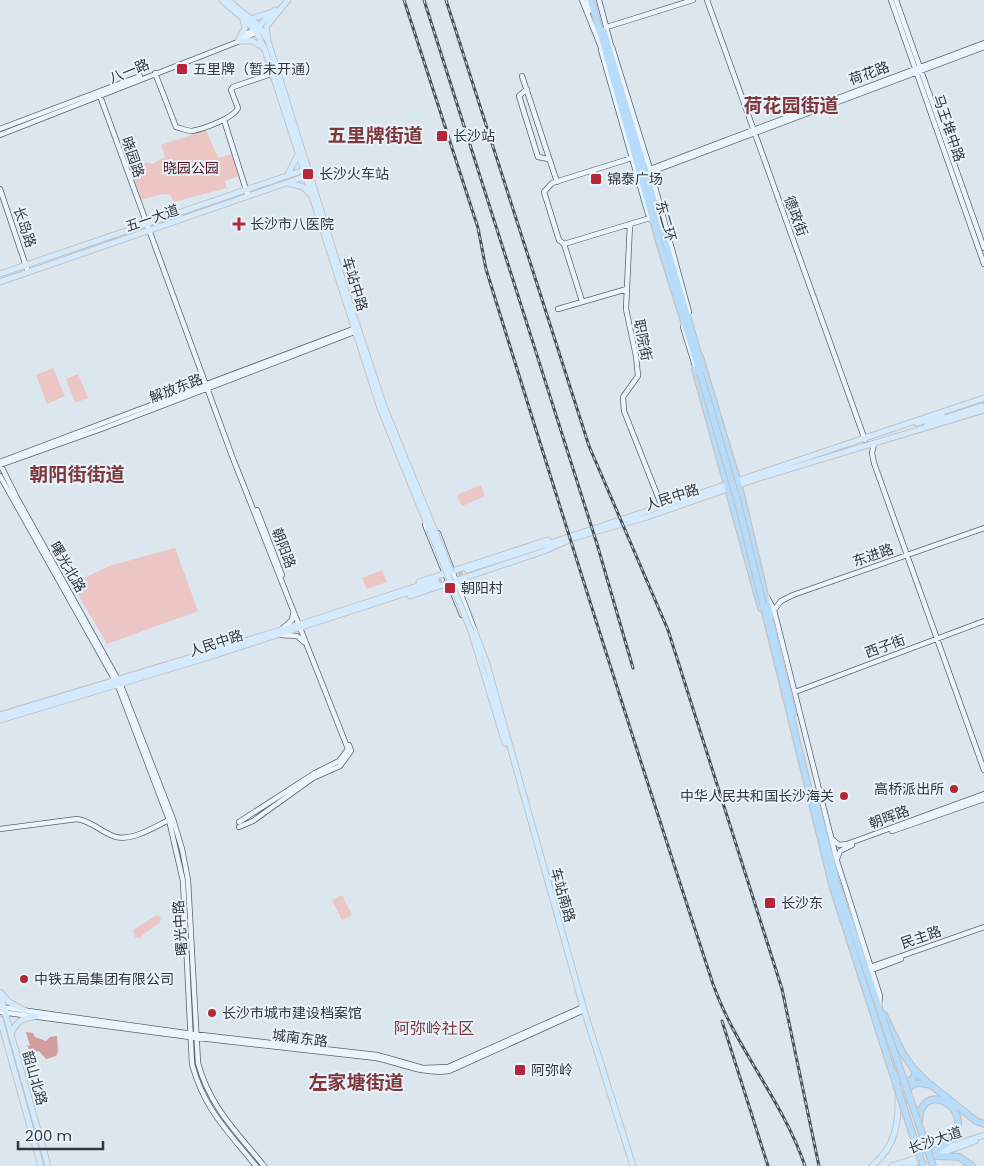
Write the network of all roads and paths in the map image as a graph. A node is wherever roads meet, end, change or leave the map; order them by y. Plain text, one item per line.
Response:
1 (222, 0) edge
2 (228, 0) edge
3 (283, 0) edge
4 (288, 0) edge
5 (599, 0) edge
6 (693, 0) edge
7 (707, 0) edge
8 (891, 0) edge
9 (896, 0) edge
10 (588, 1) edge
11 (274, 11) junction
12 (243, 19) junction
13 (251, 19) junction
14 (607, 27) junction
15 (260, 29) junction
16 (239, 40) junction
17 (984, 43) edge
18 (606, 47) junction
19 (984, 47) edge
20 (265, 50) junction
21 (611, 65) junction
22 (918, 69) junction
23 (155, 72) junction
24 (274, 73) junction
25 (522, 76) dead end
26 (526, 89) junction
27 (100, 96) junction
28 (224, 120) junction
29 (0, 129) edge
30 (754, 132) junction
31 (295, 134) junction
32 (0, 135) edge
33 (299, 153) junction
34 (641, 156) junction
35 (632, 158) junction
36 (549, 159) junction
37 (647, 160) junction
38 (306, 169) junction
39 (651, 170) junction
40 (308, 176) junction
41 (286, 180) junction
42 (654, 181) junction
43 (557, 182) junction
44 (649, 186) junction
45 (0, 190) edge
46 (247, 193) junction
47 (313, 197) junction
48 (650, 218) junction
49 (148, 224) junction
50 (630, 224) junction
51 (151, 230) junction
52 (564, 244) junction
53 (984, 248) edge
54 (984, 264) edge
55 (26, 266) junction
56 (28, 272) junction
57 (0, 274) edge
58 (0, 282) edge
59 (627, 289) junction
60 (582, 301) junction
61 (558, 309) dead end
62 (355, 331) junction
63 (692, 341) junction
64 (695, 366) junction
65 (702, 370) junction
66 (208, 386) junction
67 (983, 404) edge
68 (879, 438) junction
69 (865, 440) junction
70 (874, 443) junction
71 (0, 464) edge
72 (0, 476) edge
73 (739, 484) junction
74 (730, 488) junction
75 (662, 507) junction
76 (426, 516) junction
77 (984, 528) edge
78 (571, 537) junction
79 (908, 555) junction
80 (454, 570) junction
81 (468, 571) tunnel mouth
82 (444, 573) junction
83 (458, 581) junction
84 (436, 582) tunnel mouth
85 (448, 584) junction
86 (765, 601) junction
87 (293, 610) junction
88 (774, 610) junction
89 (345, 612) junction
90 (984, 621) edge
91 (769, 625) junction
92 (300, 626) junction
93 (473, 631) joint
94 (280, 632) junction
95 (938, 638) junction
96 (476, 641) junction
97 (306, 645) junction
98 (118, 683) junction
99 (794, 692) junction
100 (0, 715) edge
101 (0, 720) edge
102 (984, 770) edge
103 (984, 794) edge
104 (984, 799) edge
105 (169, 820) junction
106 (0, 829) edge
107 (832, 839) junction
108 (837, 861) junction
109 (984, 928) edge
110 (869, 968) junction
111 (0, 994) edge
112 (582, 1009) junction
113 (2, 1010) edge
114 (24, 1010) junction
115 (35, 1016) junction
116 (884, 1019) junction
117 (0, 1020) edge
118 (1, 1026) edge
119 (11, 1035) junction
120 (190, 1035) junction
121 (196, 1036) junction
122 (913, 1068) junction
123 (892, 1071) junction
124 (931, 1085) junction
125 (898, 1090) junction
126 (902, 1105) junction
127 (984, 1124) edge
128 (919, 1128) junction
129 (984, 1136) edge
130 (936, 1154) junction
131 (42, 1166) edge
132 (48, 1166) edge
133 (256, 1166) edge
134 (264, 1166) edge
135 (632, 1166) edge
136 (872, 1166) edge
137 (892, 1166) edge
138 (907, 1166) edge
139 (922, 1166) edge
140 (933, 1166) edge
141 (972, 1166) edge

1 - 12 main road
2 - 13 main road
3 - 11 main road
4 - 15 main road
5 - 14 street
6 - 14 street
7 - 30 street, 德政街
8 - 22 street, 马王堆中路
9 - 22 street, 马王堆中路
10 - 18 highway, 东二环
10 - 18 street
11 - 13 main road
11 - 15 main road
12 - 15 main road
12 - 16 main road
13 - 15 main road
14 - 18 street
15 - 16 street, 八一路
15 - 20 main road, 车站中路
15 - 31 main road, 车站中路
16 - 20 main road
16 - 23 street, 八一路
16 - 29 street, 八一路
17 - 22 street, 荷花路
18 - 21 highway, 东二环
18 - 35 street
18 - 37 street
19 - 22 street, 荷花路
20 - 24 main road, 车站中路
21 - 34 highway, 东二环
21 - 63 highway, 东二环
22 - 30 street, 荷花路
22 - 53 street, 马王堆中路
22 - 54 street, 马王堆中路
23 - 27 street, 八一路
23 - 28 street
24 - 28 street
24 - 31 main road, 车站中路
25 - 26 street
26 - 36 street
26 - 36 street
27 - 32 street, 八一路
27 - 49 street, 晓园路
28 - 46 street
30 - 39 street, 荷花路
30 - 69 street, 德政街
31 - 33 main road, 车站中路
31 - 38 main road, 车站中路
33 - 38 main road, 车站中路
33 - 41 main road
34 - 37 street
34 - 44 highway, 东二环
35 - 43 street
35 - 48 street
36 - 43 street
37 - 39 street
38 - 40 main road, 车站中路
38 - 41 main road, 五一大道
39 - 42 street
40 - 41 main road, 五一大道
40 - 47 main road, 车站中路
40 - 62 main road, 车站中路
41 - 46 main road, 五一大道
41 - 47 main road
42 - 44 street
42 - 65 street
43 - 52 street
44 - 63 highway, 东二环
45 - 55 street, 长岛路
46 - 49 main road, 五一大道
46 - 51 main road, 五一大道
47 - 62 main road, 车站中路
48 - 50 street
48 - 64 street
49 - 51 street, 朝阳路
49 - 55 main road, 五一大道
50 - 52 street
50 - 59 street, 职院街
51 - 56 main road, 五一大道
51 - 66 street, 朝阳路
52 - 60 street
55 - 56 street, 长岛路
55 - 57 main road, 五一大道
56 - 58 main road, 五一大道
59 - 60 street
59 - 75 street, 职院街
60 - 61 street
62 - 66 street, 解放东路
62 - 76 main road, 车站中路
63 - 64 highway
63 - 65 highway, 东二环
64 - 74 highway
65 - 73 highway
65 - 86 highway, bridge
66 - 71 street, 解放东路
66 - 87 street, 朝阳路
66 - 92 street, 朝阳路
67 - 68 main road, 人民中路
67 - 68 main road, 人民中路
68 - 69 main road, 人民中路
68 - 70 main road, 人民中路
69 - 73 main road, 人民中路
70 - 73 main road, 人民中路
70 - 79 street
71 - 98 street, 曙光北路
72 - 98 street, 曙光北路
73 - 74 main road, 人民中路
73 - 86 highway
74 - 75 main road, 人民中路
74 - 78 main road, 人民中路
74 - 91 highway
75 - 78 main road, 人民中路
76 - 80 street
76 - 82 street
76 - 93 main road, 车站中路, bridge
77 - 79 street, 东进路
78 - 80 main road
78 - 81 main road, 人民中路
78 - 83 main road
79 - 88 street, 东进路
79 - 95 street
80 - 82 main road
80 - 83 street
82 - 85 street
82 - 89 main road
83 - 85 main road
83 - 96 street
84 - 89 main road, 人民中路
85 - 89 main road
85 - 96 street
86 - 88 street
86 - 91 highway
87 - 92 street, 朝阳路
87 - 94 street
88 - 99 street
89 - 92 main road, 人民中路
90 - 95 street, 西子街
91 - 110 highway
91 - 123 highway
92 - 94 main road, 人民中路
92 - 97 street, 朝阳路
92 - 97 street, 朝阳路
93 - 96 main road, 车站南路
94 - 97 street
94 - 98 main road, 人民中路
95 - 99 street, 西子街
95 - 102 street
96 - 112 main road, 车站南路
98 - 100 main road, 人民中路
98 - 101 main road, 人民中路
98 - 105 street, 曙光中路
98 - 121 street, 曙光中路
99 - 107 street
103 - 107 street, 朝晖路
104 - 108 street, 朝晖路
105 - 106 street
105 - 120 street, 曙光中路
107 - 108 street
108 - 110 street
109 - 110 street, 民主路
110 - 116 highway
111 - 113 main road, 韶山北路
111 - 114 main road
112 - 121 street, 城南东路
112 - 135 main road, 车站南路
113 - 114 street, 城南东路
113 - 115 street, 城南东路
113 - 119 main road, 韶山北路
114 - 120 street, 城南东路
115 - 119 main road
115 - 120 street, 城南东路
116 - 122 highway
116 - 128 highway, bridge
117 - 118 main road, 韶山北路
118 - 131 main road, 韶山北路
119 - 132 main road, 韶山北路
120 - 121 street, 城南东路
120 - 133 street, 曙光中路
121 - 134 street, 曙光中路
122 - 123 highway
122 - 124 highway
123 - 125 highway
124 - 126 highway, bridge
124 - 127 highway
125 - 126 highway, bridge
125 - 136 main road, bridge
126 - 139 highway, bridge
128 - 130 highway, bridge
128 - 140 highway, bridge
129 - 130 main road
130 - 137 main road, 长沙大道
130 - 138 main road
130 - 141 highway

